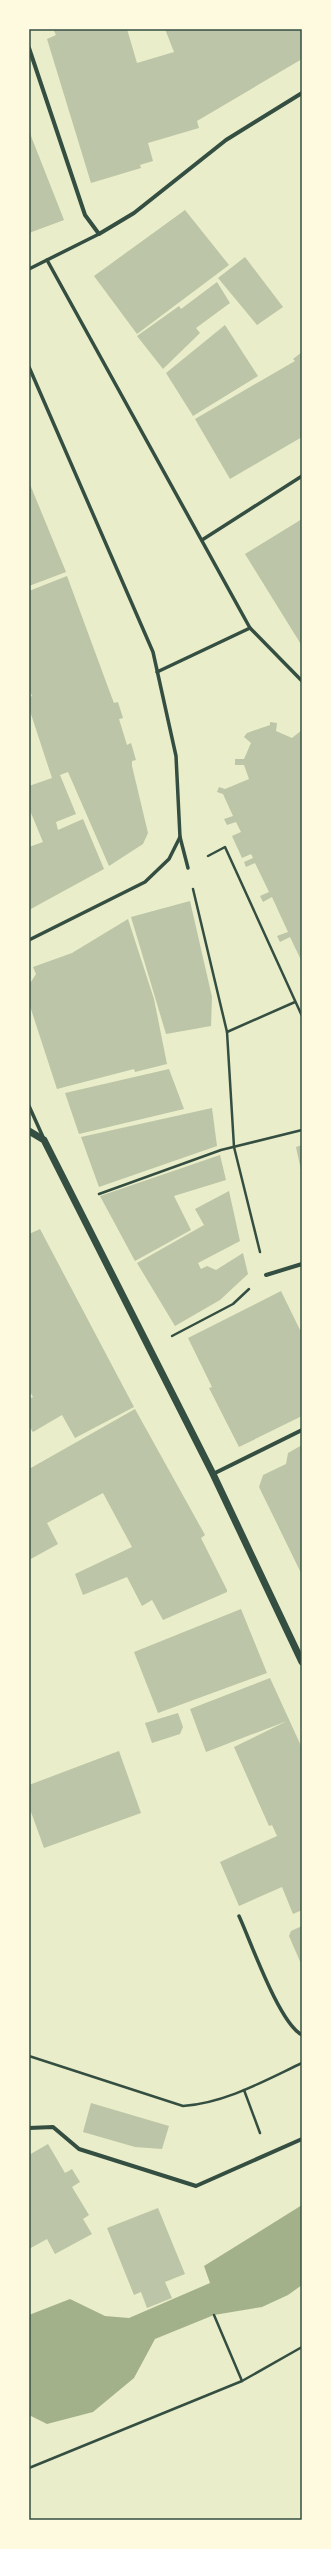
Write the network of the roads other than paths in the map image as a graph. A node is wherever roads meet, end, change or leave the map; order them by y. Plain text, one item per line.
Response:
1 (29, 48) edge
2 (302, 93) edge
3 (99, 234) junction
4 (47, 260) junction
5 (29, 269) edge
6 (29, 367) edge
7 (302, 476) edge
8 (202, 540) junction
9 (250, 628) junction
10 (157, 672) junction
11 (302, 680) edge
12 (180, 837) junction
13 (188, 868) road end
14 (29, 940) edge
15 (29, 1106) edge
16 (29, 1131) edge
17 (44, 1140) junction
18 (302, 1264) edge
19 (266, 1275) road end
20 (302, 1430) edge
21 (213, 1474) junction
22 (302, 1662) edge
23 (239, 1916) dead end
24 (302, 2035) edge
25 (29, 2128) edge
26 (302, 2139) edge

1 - 3 street
2 - 3 street
3 - 4 street
4 - 5 street
4 - 8 street
6 - 10 street
7 - 8 street
8 - 9 street
9 - 10 street
9 - 11 street
10 - 12 street
12 - 13 street
12 - 14 street
15 - 17 street
16 - 17 street
17 - 21 street
18 - 19 street
20 - 21 street
21 - 22 street
23 - 24 street
25 - 26 street

